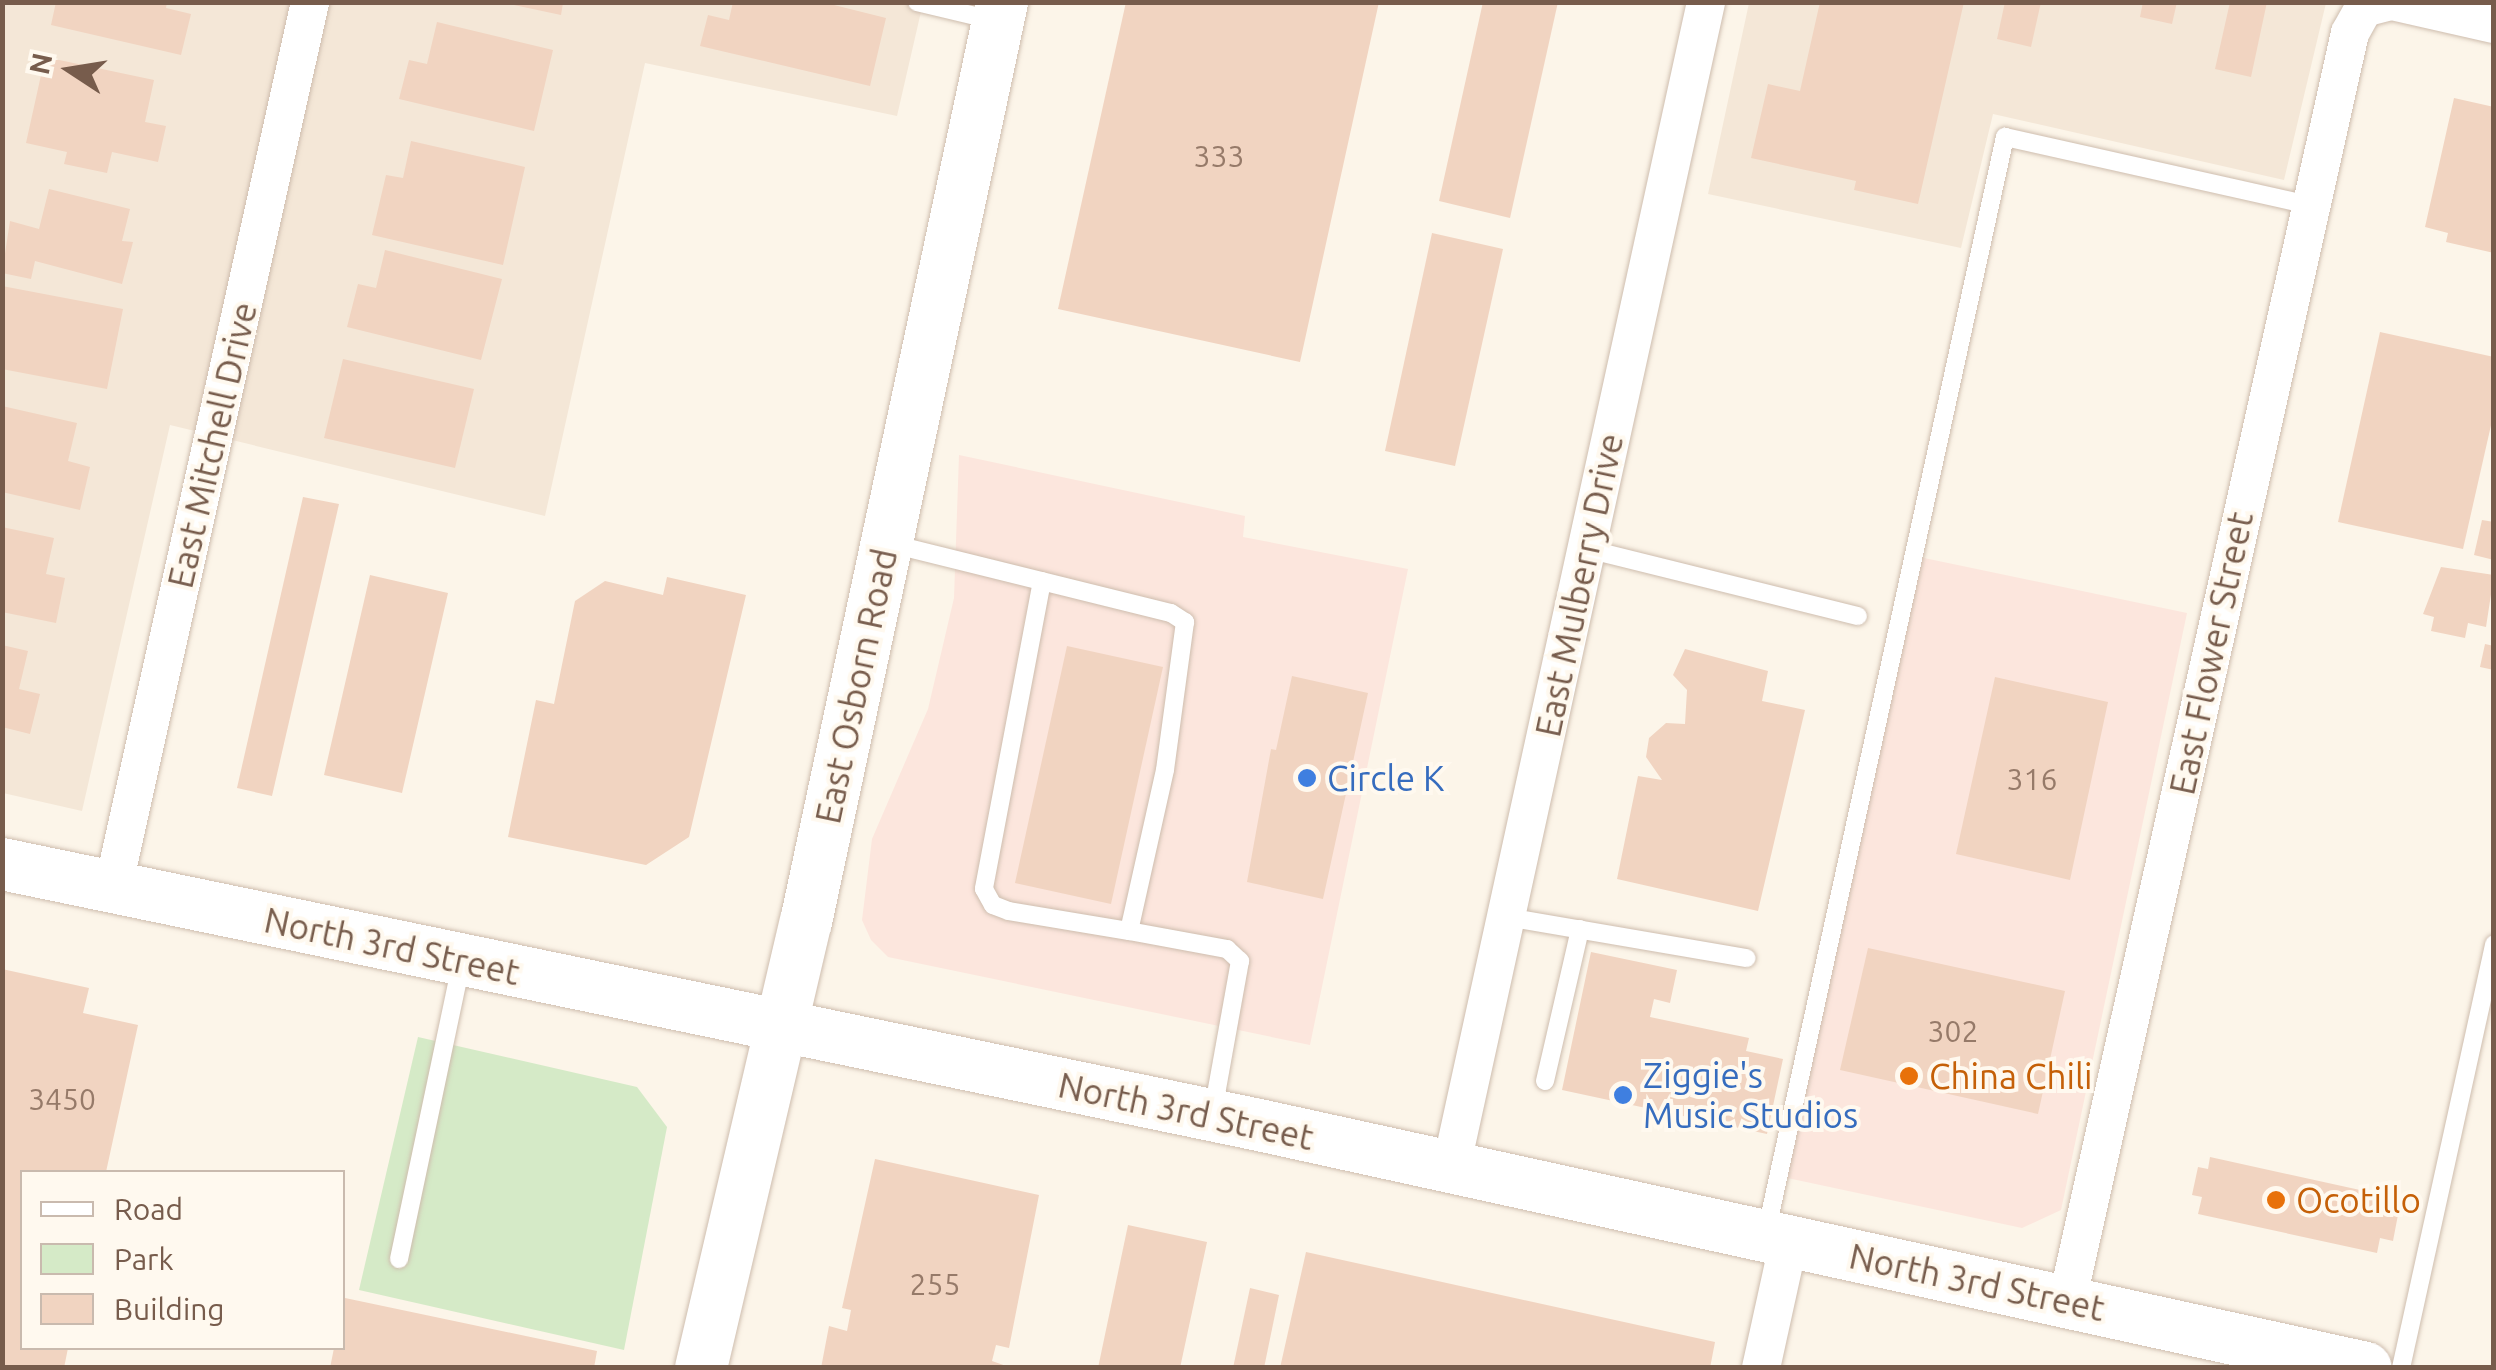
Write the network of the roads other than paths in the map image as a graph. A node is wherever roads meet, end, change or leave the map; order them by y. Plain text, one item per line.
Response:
1 (310, 2) edge
2 (917, 2) edge
3 (1706, 2) edge
4 (2382, 4) edge
5 (1000, 12) edge
6 (2494, 24) edge
7 (2310, 205) junction
8 (887, 543) junction
9 (1586, 550) junction
10 (1042, 581) junction
11 (1858, 616) dead end
12 (2, 864) edge
13 (113, 888) junction
14 (1506, 916) junction
15 (1580, 929) junction
16 (1129, 931) junction
17 (2494, 944) edge
18 (1747, 958) dead end
19 (462, 960) junction
20 (782, 1027) junction
21 (1545, 1081) dead end
22 (1212, 1116) junction
23 (1452, 1168) junction
24 (1777, 1239) junction
25 (399, 1260) dead end
26 (2067, 1302) junction
27 (2336, 1364) edge
28 (701, 1368) edge
29 (1761, 1368) edge
30 (2401, 1368) edge

1 - 13 street, East Mitchell Drive
2 - 5 lane
3 - 9 street, East Mulberry Drive
4 - 6 street
4 - 7 street, East Flower Street
5 - 8 street, East Osborn Road
7 - 24 lane
7 - 26 street, East Flower Street
8 - 10 lane
8 - 20 street, East Osborn Road
9 - 11 lane
9 - 14 street, East Mulberry Drive
10 - 16 lane
10 - 16 lane
12 - 13 street, North 3rd Street
13 - 19 street, North 3rd Street
14 - 15 lane
14 - 23 street, East Mulberry Drive
15 - 18 lane
15 - 21 lane
16 - 22 lane
17 - 30 lane
19 - 20 street, North 3rd Street
19 - 25 lane
20 - 22 street, North 3rd Street
20 - 28 street, East Osborn Road
22 - 23 street, North 3rd Street
23 - 24 street, North 3rd Street
24 - 26 street, North 3rd Street
24 - 29 street
26 - 27 street, North 3rd Street

